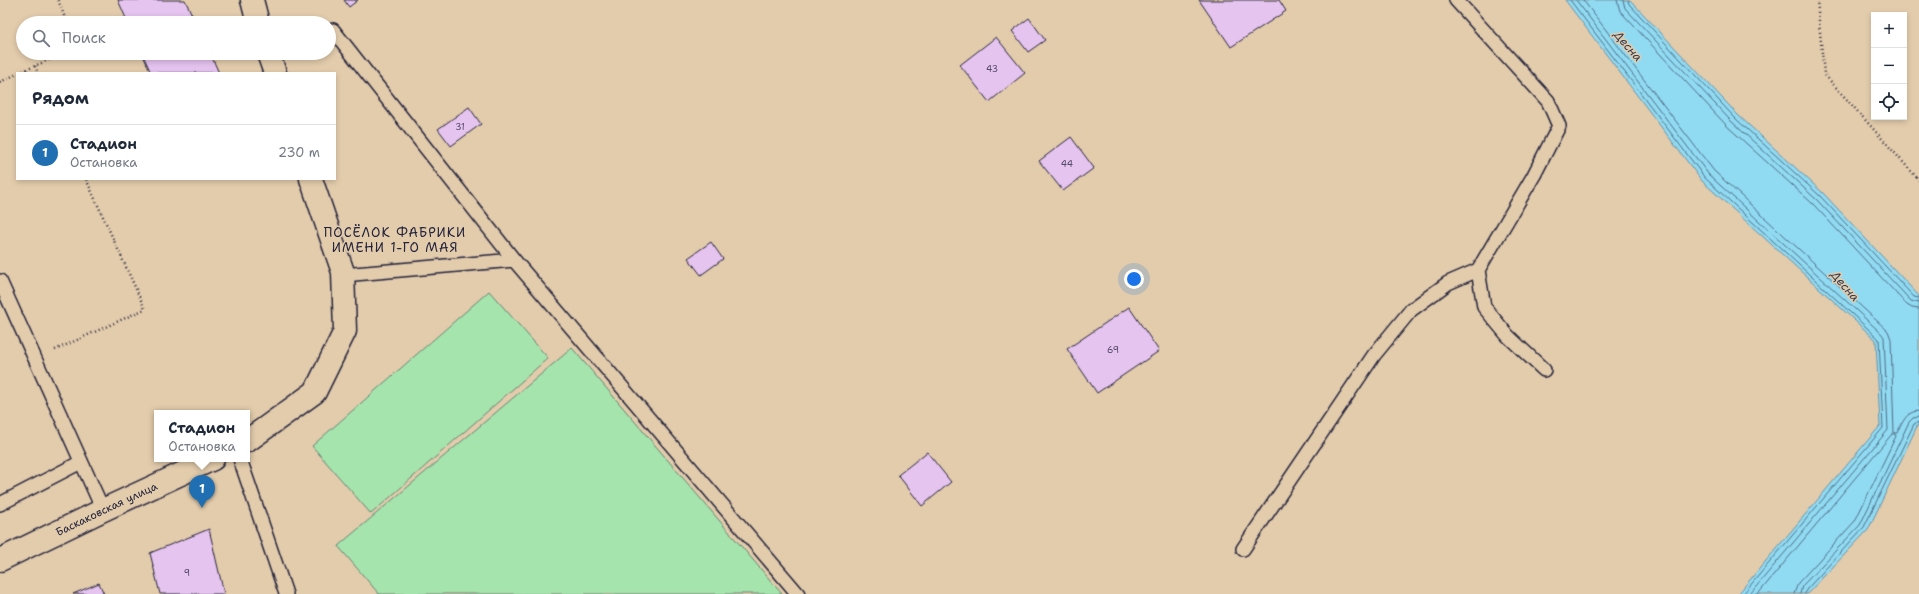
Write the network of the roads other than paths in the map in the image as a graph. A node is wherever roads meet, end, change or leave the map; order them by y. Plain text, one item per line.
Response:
1 (252, 0) edge
2 (1456, 0) edge
3 (256, 16) edge
4 (336, 33) edge
5 (270, 60) edge
6 (275, 72) edge
7 (311, 180) edge
8 (514, 260) junction
9 (1478, 270) junction
10 (343, 275) junction
11 (0, 281) edge
12 (1544, 370) dead end
13 (250, 439) edge
14 (81, 462) junction
15 (207, 462) edge
16 (241, 462) edge
17 (0, 504) edge
18 (103, 510) junction
19 (1243, 549) dead end
20 (0, 560) edge
21 (286, 594) edge
22 (798, 594) edge

1 - 3 street
2 - 9 lane
4 - 8 lane
5 - 6 street
7 - 10 street
8 - 10 lane
8 - 22 lane
9 - 12 lane
9 - 19 lane
10 - 13 street
11 - 14 lane
14 - 17 lane
14 - 18 lane
15 - 18 street, Баскаковская улица
16 - 21 lane
18 - 20 street, Баскаковская улица

